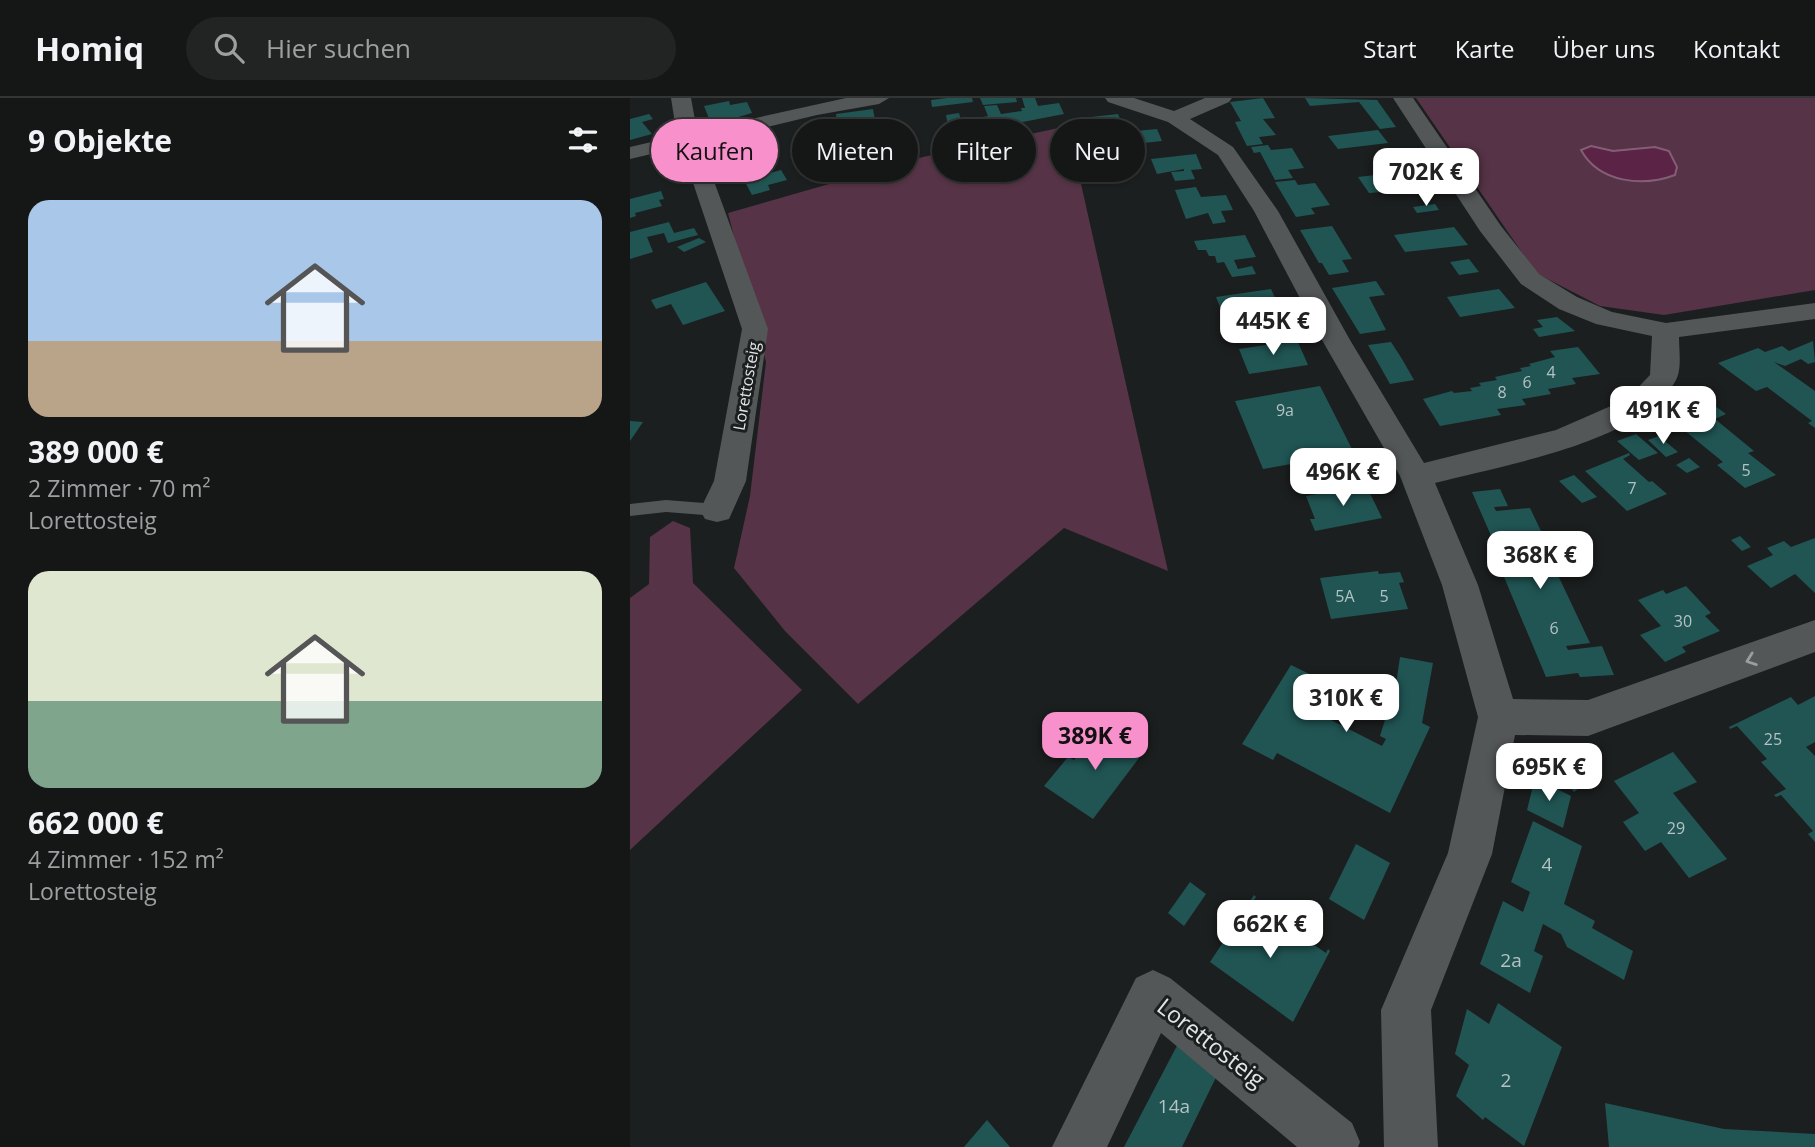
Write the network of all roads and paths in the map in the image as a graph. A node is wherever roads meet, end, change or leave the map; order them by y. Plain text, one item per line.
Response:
1 (681, 98) edge
2 (879, 98) edge
3 (1115, 98) edge
4 (1222, 98) edge
5 (1403, 98) edge
6 (1175, 118) junction
7 (685, 119) edge
8 (773, 119) edge
9 (651, 148) edge
10 (630, 153) edge
11 (703, 182) edge
12 (1815, 311) edge
13 (1666, 331) junction
14 (1416, 476) junction
15 (630, 510) edge
16 (717, 510) joint
17 (1815, 636) edge
18 (1498, 717) junction
19 (1334, 1142) dead end
20 (1411, 1146) edge
21 (1079, 1147) edge

1 - 7 street, Lorettosteig
2 - 8 street
3 - 6 street
4 - 6 street
5 - 13 street
6 - 14 street
9 - 10 street
11 - 16 street, Lorettosteig
12 - 13 street
13 - 14 street
14 - 18 street
15 - 16 lane, Lorettosteig
17 -> 18 street
18 - 20 street
19 - 21 street, Lorettosteig

